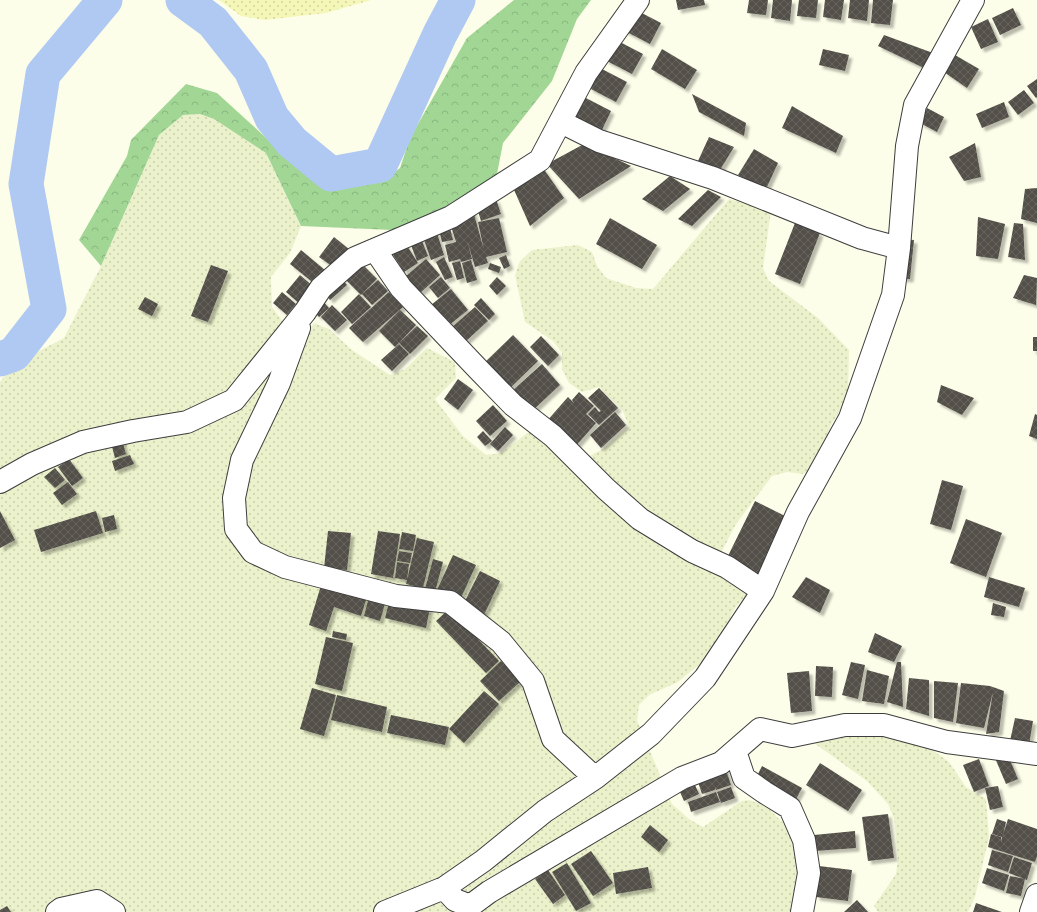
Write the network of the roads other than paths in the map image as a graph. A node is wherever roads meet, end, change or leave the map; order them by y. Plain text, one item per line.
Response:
1 (638, 0) edge
2 (973, 0) edge
3 (561, 122) junction
4 (899, 248) junction
5 (375, 250) junction
6 (305, 312) junction
7 (0, 482) edge
8 (763, 591) junction
9 (735, 751) junction
10 (1037, 754) edge
11 (595, 778) junction
12 (444, 888) junction
13 (1037, 895) edge
14 (57, 912) edge
15 (114, 912) edge
16 (385, 912) edge
17 (802, 912) edge
18 (1031, 912) edge

1 - 3 street
2 - 4 street
3 - 4 street
3 - 5 street
4 - 8 street
5 - 6 street
5 - 8 street
6 - 7 street
6 - 11 street
8 - 11 street
9 - 10 street
9 - 12 street
9 - 17 street
11 - 12 street
12 - 16 street
13 - 18 street
14 - 15 street

